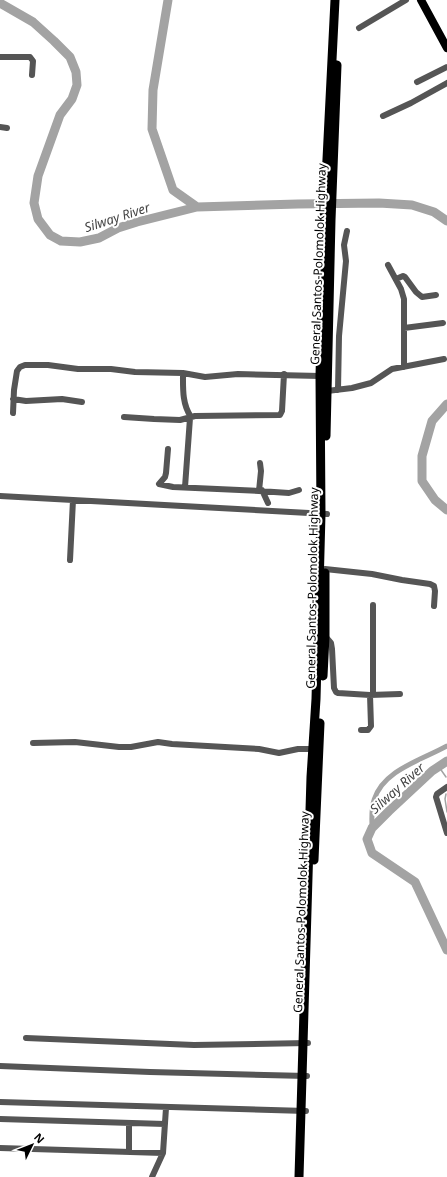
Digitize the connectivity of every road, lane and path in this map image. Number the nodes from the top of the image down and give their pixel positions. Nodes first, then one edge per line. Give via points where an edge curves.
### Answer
1 (335, 0) edge
2 (341, 0) edge
3 (406, 0) edge
4 (421, 0) edge
5 (359, 28) dead end
6 (446, 45) edge
7 (0, 57) edge
8 (447, 67) edge
9 (32, 75) dead end
10 (417, 82) dead end
11 (447, 83) edge
12 (383, 116) dead end
13 (329, 185) junction
14 (327, 219) junction
15 (347, 231) dead end
16 (388, 265) dead end
17 (396, 279) junction
18 (436, 295) dead end
19 (443, 323) dead end
20 (404, 328) junction
21 (444, 359) dead end
22 (404, 367) junction
23 (183, 373) junction
24 (284, 374) junction
25 (320, 376) junction
26 (338, 390) junction
27 (327, 391) junction
28 (14, 398) junction
29 (82, 402) dead end
30 (13, 413) dead end
31 (124, 417) dead end
32 (190, 418) junction
33 (168, 449) dead end
34 (260, 463) dead end
35 (185, 486) junction
36 (260, 490) junction
37 (300, 490) dead end
38 (0, 496) edge
39 (73, 500) junction
40 (268, 503) dead end
41 (324, 514) junction
42 (70, 560) dead end
43 (325, 569) junction
44 (373, 605) dead end
45 (434, 606) dead end
46 (325, 636) junction
47 (372, 694) junction
48 (400, 694) dead end
49 (361, 730) dead end
50 (32, 743) dead end
51 (313, 749) junction
52 (447, 787) edge
53 (447, 833) edge
54 (26, 1038) dead end
55 (306, 1043) junction
56 (0, 1066) edge
57 (304, 1076) junction
58 (0, 1102) edge
59 (166, 1108) junction
60 (304, 1111) junction
61 (0, 1119) edge
62 (129, 1123) junction
63 (165, 1124) junction
64 (0, 1148) edge
65 (128, 1152) junction
66 (163, 1153) junction
67 (152, 1177) edge
68 (299, 1177) edge
69 (304, 1177) edge

1 - 13 highway
2 - 13 highway, General Santos-Polomolok Highway
3 - 5 street
4 - 6 main road
7 - 9 street via 30,57 33,61
8 - 10 street
11 - 12 street
13 - 14 highway
14 - 25 highway
14 - 27 highway, General Santos-Polomolok Highway
15 - 26 street via 344,246 346,261 339,336
16 - 17 street
17 - 18 street via 403,276 420,296
17 - 20 street via 404,299
19 - 20 street
20 - 22 street
21 - 22 street
22 - 26 street via 392,369 371,383
23 - 24 street via 205,377
23 - 28 street via 25,365 20,366 17,371
23 - 32 street via 185,405
24 - 25 street
24 - 32 street via 280,415
25 - 41 highway
26 - 27 street
27 - 41 highway, General Santos-Polomolok Highway
28 - 29 street via 26,401 62,399
28 - 30 street
31 - 32 street via 165,420
32 - 35 street
33 - 35 street via 165,477 156,485
34 - 36 street
35 - 36 street
36 - 37 street via 289,493
36 - 40 street
38 - 39 street
39 - 41 street
39 - 42 street
41 - 43 highway, General Santos-Polomolok Highway
41 - 51 highway
43 - 45 street via 430,584 434,586 435,591
43 - 46 highway, General Santos-Polomolok Highway
44 - 47 street
46 - 47 street via 331,645 336,692
46 - 55 highway, General Santos-Polomolok Highway
47 - 48 street
47 - 49 street via 371,726 368,730
50 - 51 street via 75,742 125,747 158,742 279,753
51 - 55 highway
52 - 53 street via 436,797
54 - 55 street via 194,1045
55 - 57 highway
56 - 57 street
57 - 60 highway
58 - 59 street
59 - 60 street
59 - 63 street
60 - 68 highway
60 - 69 highway
61 - 62 street
62 - 63 street
62 - 65 street
63 - 66 street
64 - 65 street
65 - 66 street
66 - 67 street

